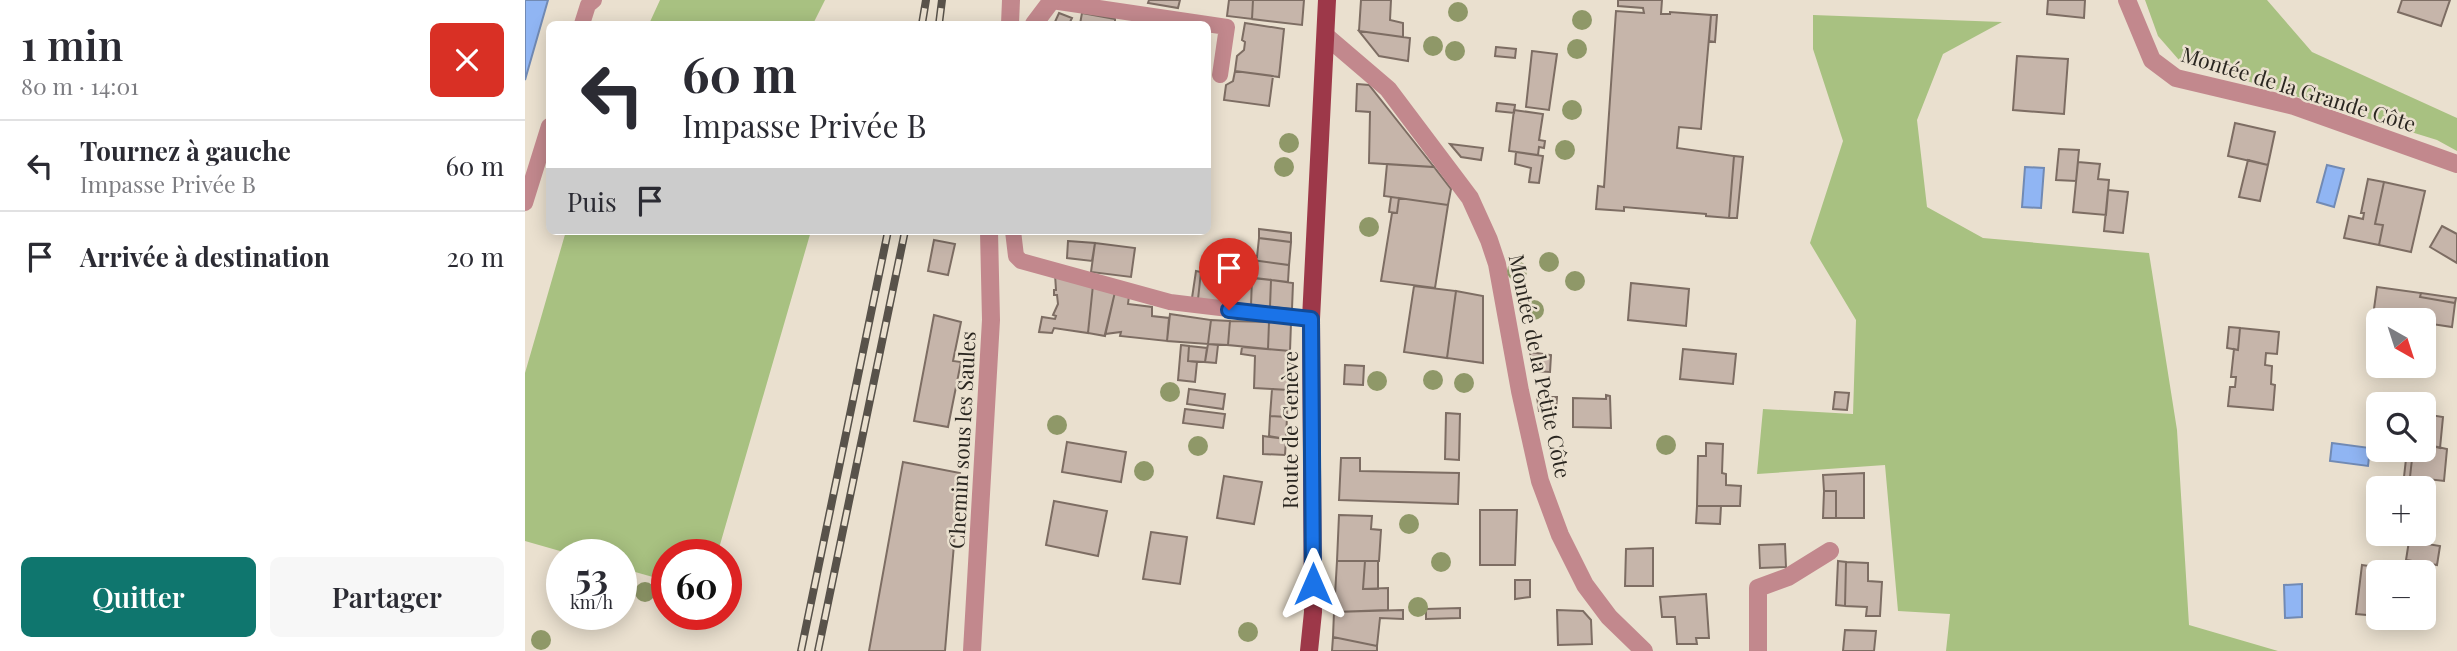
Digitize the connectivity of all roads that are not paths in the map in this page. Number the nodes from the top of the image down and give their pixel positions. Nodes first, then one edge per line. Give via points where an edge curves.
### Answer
1 (1011, 0) edge
2 (1052, 0) edge
3 (1327, 0) edge
4 (2127, 0) edge
5 (591, 2) edge
6 (1140, 19) edge
7 (583, 21) edge
8 (1010, 21) edge
9 (1036, 21) edge
10 (1162, 21) edge
11 (1211, 26) edge
12 (1326, 36) junction
13 (1220, 75) dead end
14 (546, 136) edge
15 (2457, 164) edge
16 (525, 203) edge
17 (989, 235) edge
18 (1013, 235) edge
19 (1311, 319) junction
20 (1830, 551) dead end
21 (972, 651) edge
22 (1309, 651) edge
23 (1644, 651) edge
24 (1758, 651) edge

1 - 8 street
2 - 6 lane
2 - 9 street
3 - 12 main road, Route de Genève
4 - 15 street, Montée de la Grande Côte via 2152,60 2176,78 2294,106
5 - 7 lane
6 - 10 lane
11 - 13 lane via 1227,27
12 - 19 main road, Route de Genève
12 - 23 street, Montée de la Petite Côte via 1388,89 1470,198 1497,264 1540,481 1560,535 1585,585
14 - 16 lane
17 - 21 street, Chemin sous les Saules via 991,320
18 - 19 lane via 1021,261 1170,302
19 - 22 main road, Route de Genève via 1313,612
20 - 24 street via 1788,577 1758,588

